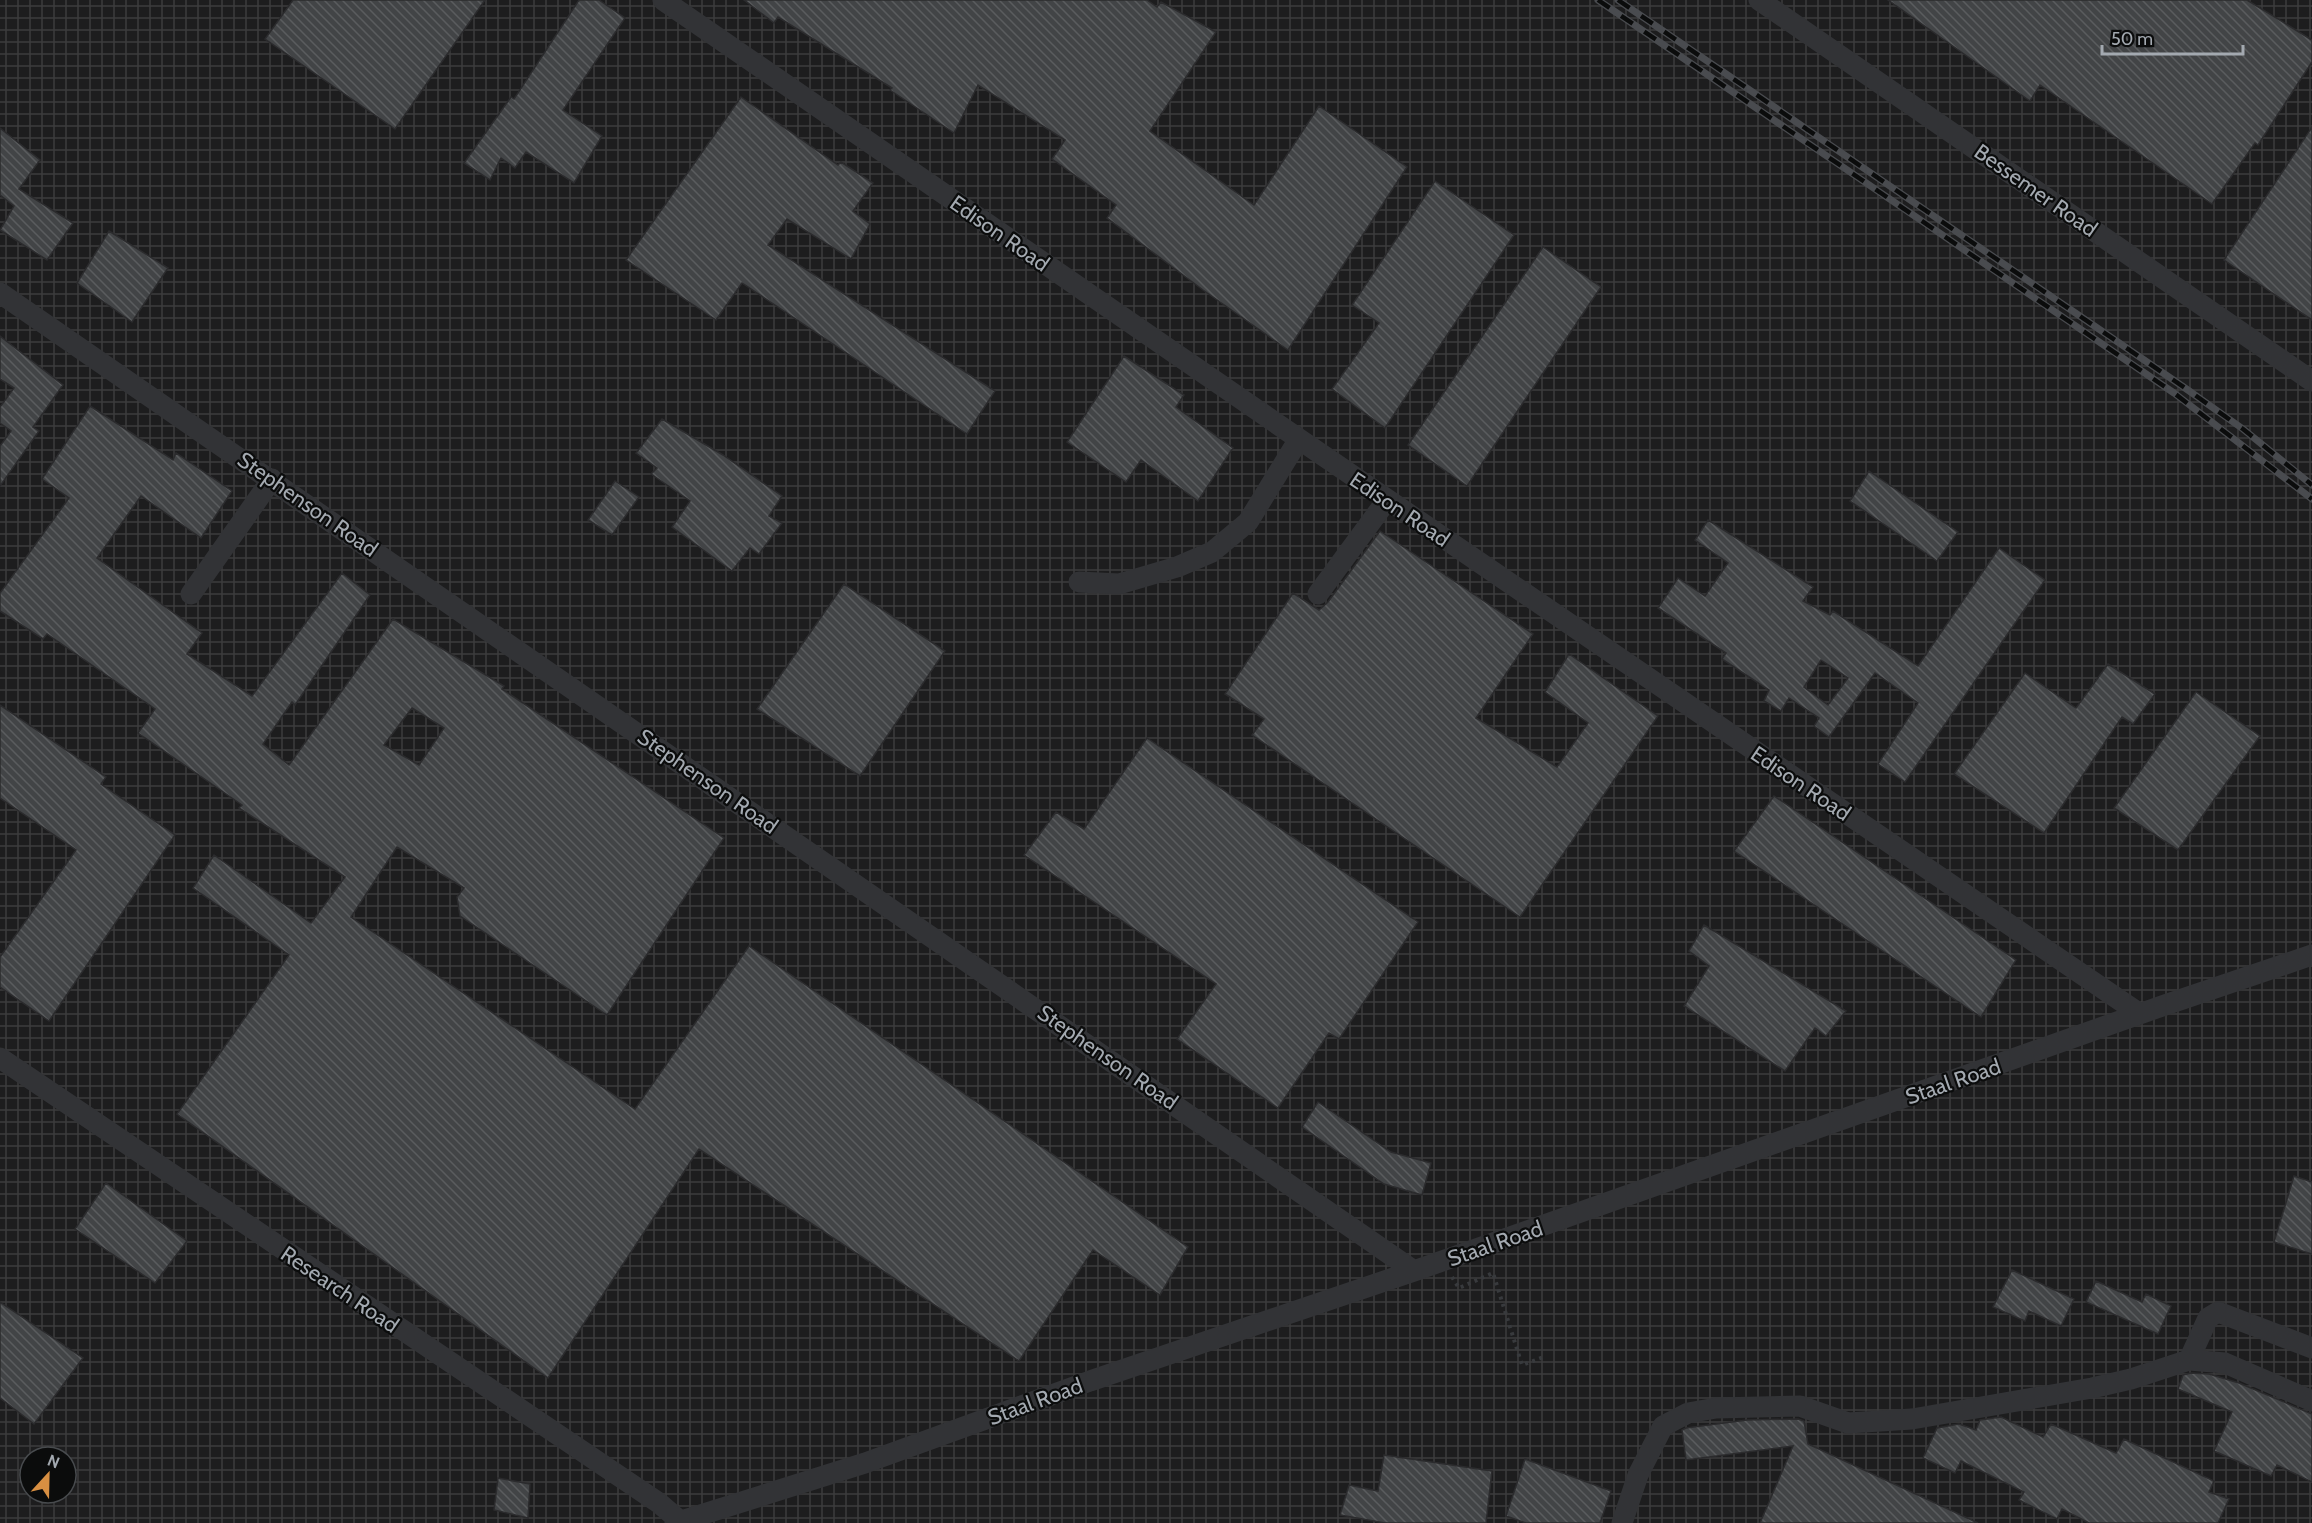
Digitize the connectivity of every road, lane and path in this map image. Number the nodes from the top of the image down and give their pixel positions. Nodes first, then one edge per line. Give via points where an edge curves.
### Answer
1 (663, 0) edge
2 (1759, 0) edge
3 (0, 293) edge
4 (2312, 381) edge
5 (1299, 439) junction
6 (272, 479) junction
7 (1387, 500) junction
8 (1079, 582) dead end
9 (190, 594) dead end
10 (1318, 594) dead end
11 (2312, 955) edge
12 (2140, 1014) junction
13 (0, 1058) edge
14 (1414, 1271) junction
15 (1459, 1288) dead end
16 (2312, 1348) edge
17 (1544, 1357) dead end
18 (2189, 1360) junction
19 (2312, 1401) edge
20 (677, 1522) edge
21 (1622, 1523) edge

1 - 5 street, Edison Road
2 - 4 street, Bessemer Road
3 - 6 street, Stephenson Road
5 - 7 street, Edison Road
5 - 8 street via 1248,522 1212,552 1119,584
6 - 9 street
6 - 14 street, Stephenson Road
7 - 10 street
7 - 12 street, Edison Road
11 - 12 street, Staal Road
12 - 14 street, Staal Road
13 - 20 street, Research Road via 659,1503
14 - 20 street, Staal Road via 1090,1381 865,1463
15 - 17 path via 1493,1273 1522,1365
16 - 18 street via 2218,1312 2208,1318
18 - 19 street via 2225,1362
18 - 21 street via 2132,1379 2076,1391 1912,1419 1848,1423 1800,1406 1716,1408 1688,1413 1663,1426 1638,1475

